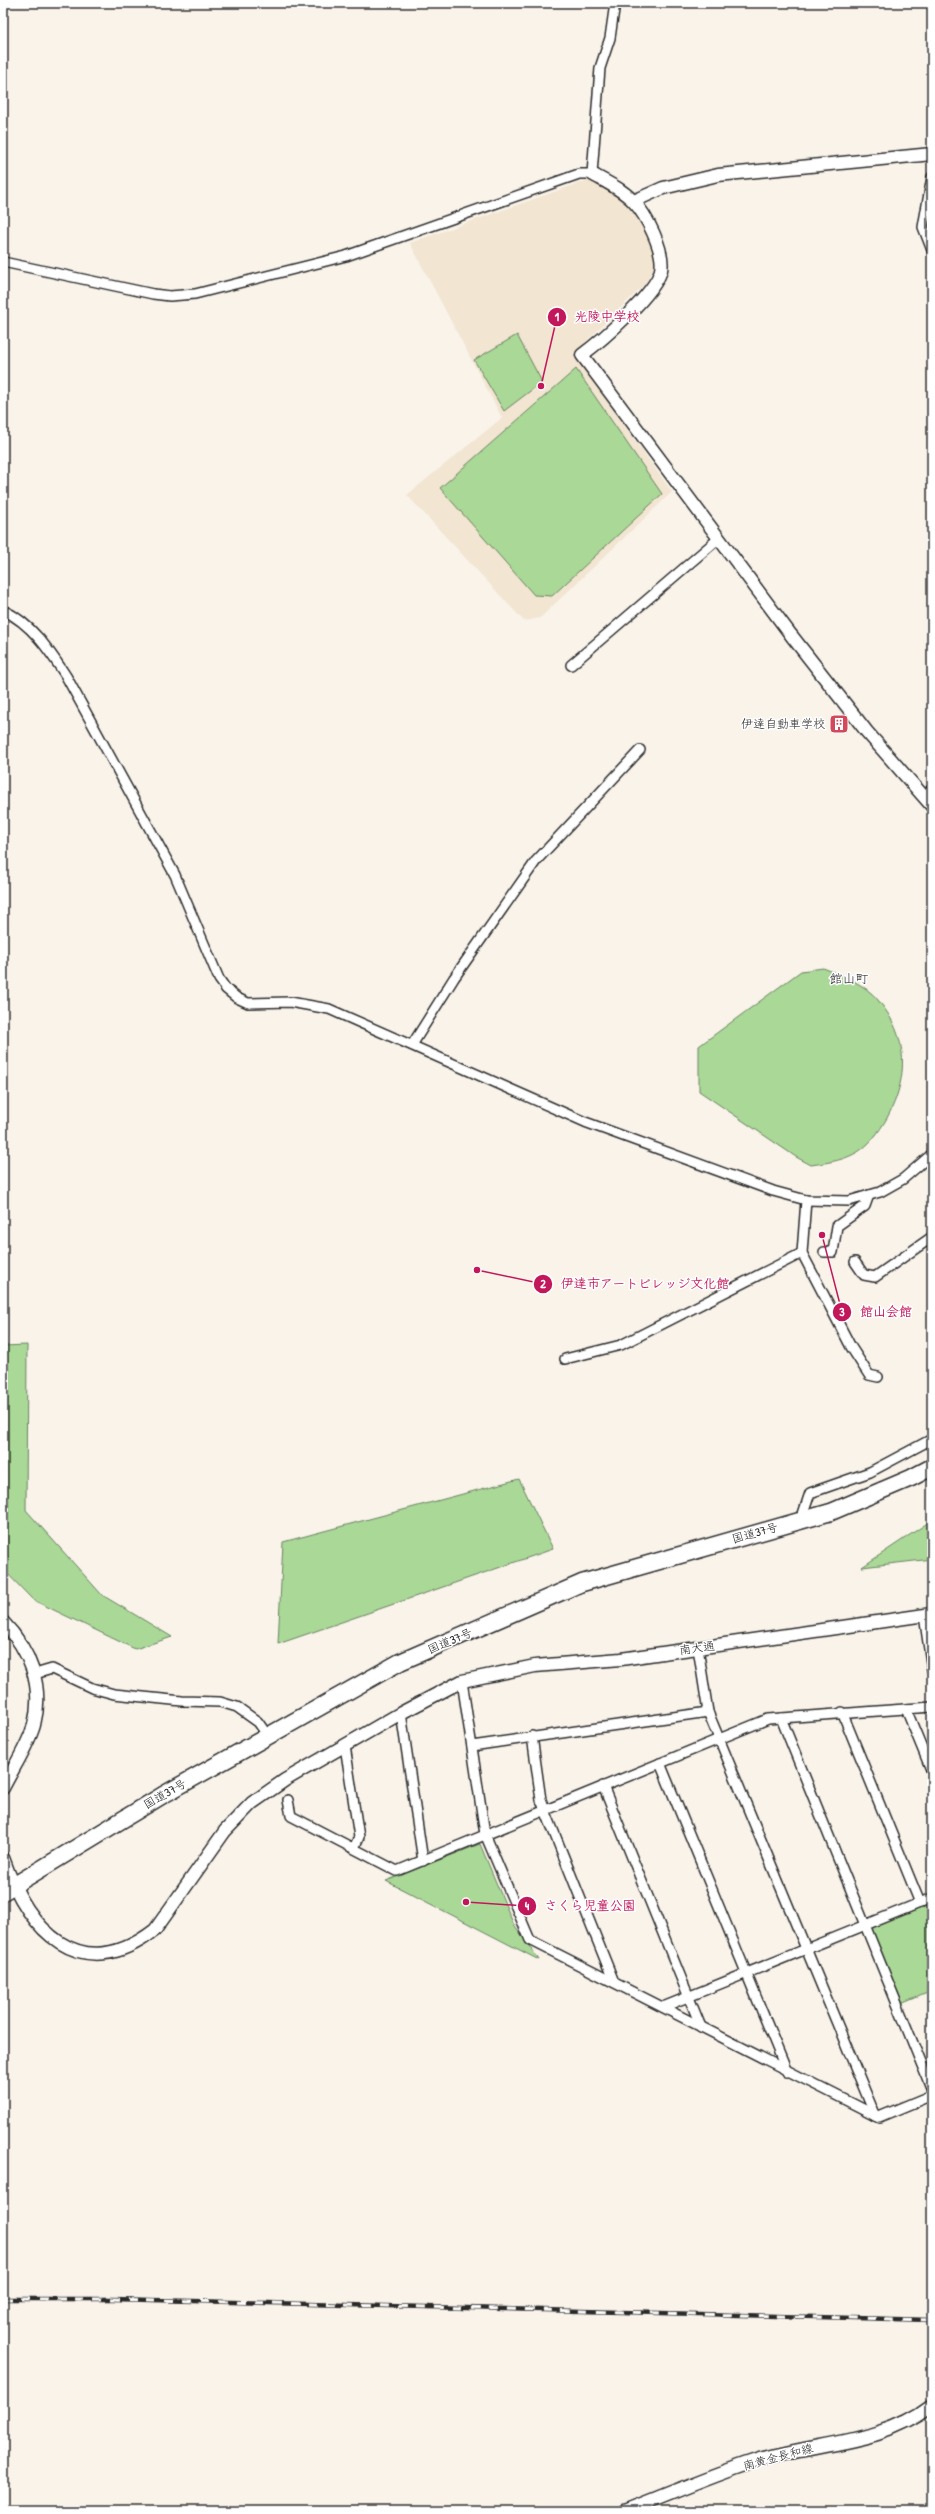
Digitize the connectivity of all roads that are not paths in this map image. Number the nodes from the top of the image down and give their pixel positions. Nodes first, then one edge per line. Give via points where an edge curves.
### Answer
1 (615, 3) edge
2 (932, 154) edge
3 (592, 174) junction
4 (932, 177) edge
5 (634, 201) junction
6 (932, 250) edge
7 (3, 262) edge
8 (718, 539) junction
9 (3, 610) edge
10 (571, 665) dead end
11 (640, 750) dead end
12 (928, 793) edge
13 (932, 806) edge
14 (412, 1045) junction
15 (932, 1154) edge
16 (869, 1195) junction
17 (806, 1200) junction
18 (932, 1237) edge
19 (824, 1252) dead end
20 (802, 1253) junction
21 (855, 1262) dead end
22 (565, 1359) dead end
23 (878, 1377) dead end
24 (932, 1439) edge
25 (932, 1467) edge
26 (801, 1520) junction
27 (928, 1615) edge
28 (3, 1622) edge
29 (698, 1648) junction
30 (932, 1670) edge
31 (35, 1674) junction
32 (462, 1681) junction
33 (932, 1707) edge
34 (906, 1709) junction
35 (708, 1712) junction
36 (842, 1712) junction
37 (401, 1713) junction
38 (781, 1718) junction
39 (268, 1736) junction
40 (532, 1736) junction
41 (720, 1739) junction
42 (345, 1746) junction
43 (472, 1746) junction
44 (660, 1763) junction
45 (932, 1772) edge
46 (603, 1786) junction
47 (3, 1788) edge
48 (288, 1800) dead end
49 (545, 1810) junction
50 (485, 1834) junction
51 (354, 1848) junction
52 (3, 1858) edge
53 (423, 1861) junction
54 (9, 1888) edge
55 (932, 1898) edge
56 (920, 1903) junction
57 (865, 1926) junction
58 (806, 1950) junction
59 (749, 1974) junction
60 (614, 1982) junction
61 (690, 1998) junction
62 (663, 2007) junction
63 (700, 2027) junction
64 (787, 2072) junction
65 (932, 2090) edge
66 (932, 2095) edge
67 (875, 2115) junction
68 (932, 2406) edge
69 (624, 2511) edge

1 - 3 street via 610,38 600,68
2 - 5 street via 718,175 663,188
3 - 5 street
3 - 7 street via 579,174 346,256 195,294 153,294
4 - 6 street via 923,227
5 - 8 street via 659,245 661,270 650,292 582,355
8 - 10 street
8 - 12 street via 867,732
9 - 14 street via 33,631 48,648 66,676 175,875 219,979 226,989 236,998 248,1003 290,1002 329,1009
11 - 14 street via 536,861 454,978
12 - 13 street
14 - 17 street via 585,1122 773,1191
15 - 16 street via 903,1179
16 - 17 street via 849,1201
16 - 19 street via 865,1206 837,1226 832,1252
17 - 20 street
18 - 21 street via 875,1277 864,1275
20 - 22 street via 621,1346
20 - 23 street via 851,1347 869,1375
24 - 26 street via 870,1472 810,1493
25 - 26 highway, 国道37号 via 831,1512
26 - 39 highway, 国道37号 via 582,1583 400,1662
27 - 29 street, 南大通
27 - 30 street
28 - 31 street via 28,1655
29 - 32 street, 南大通 via 621,1659 535,1666
29 - 35 street
31 - 39 street via 52,1669 92,1688 114,1694 220,1702 237,1707 258,1722
31 - 47 street via 38,1693 34,1725
32 - 37 street, 南大通
32 - 43 street
33 - 34 street
34 - 36 street
34 - 45 street
35 - 40 street
35 - 41 street
36 - 38 street
36 - 56 street
37 - 42 street, 南大通
37 - 53 street
38 - 41 street via 768,1719
38 - 57 street
39 - 54 highway, 国道37号 via 163,1795
40 - 43 street
40 - 49 street via 541,1800
41 - 44 street
41 - 58 street
42 - 51 street via 359,1837
42 - 54 street, 南大通 via 285,1780 252,1803 225,1831 155,1930 140,1942 121,1951 86,1954 66,1948 50,1938
43 - 50 street
44 - 46 street
44 - 59 street
46 - 49 street
46 - 61 street
48 - 51 street via 291,1816
49 - 50 street
49 - 60 street
50 - 53 street
50 - 60 street via 530,1940
51 - 53 street via 397,1871
52 - 54 street, 南大通
55 - 56 street
56 - 57 street
57 - 58 street
57 - 65 street
58 - 59 street
58 - 67 street
59 - 61 street
59 - 64 street
60 - 62 street
61 - 62 street
61 - 63 street
62 - 63 street
63 - 64 street
64 - 67 street
66 - 67 street via 879,2117
68 - 69 main road, 南黄金長和線 via 913,2420 884,2432 792,2451 753,2462

